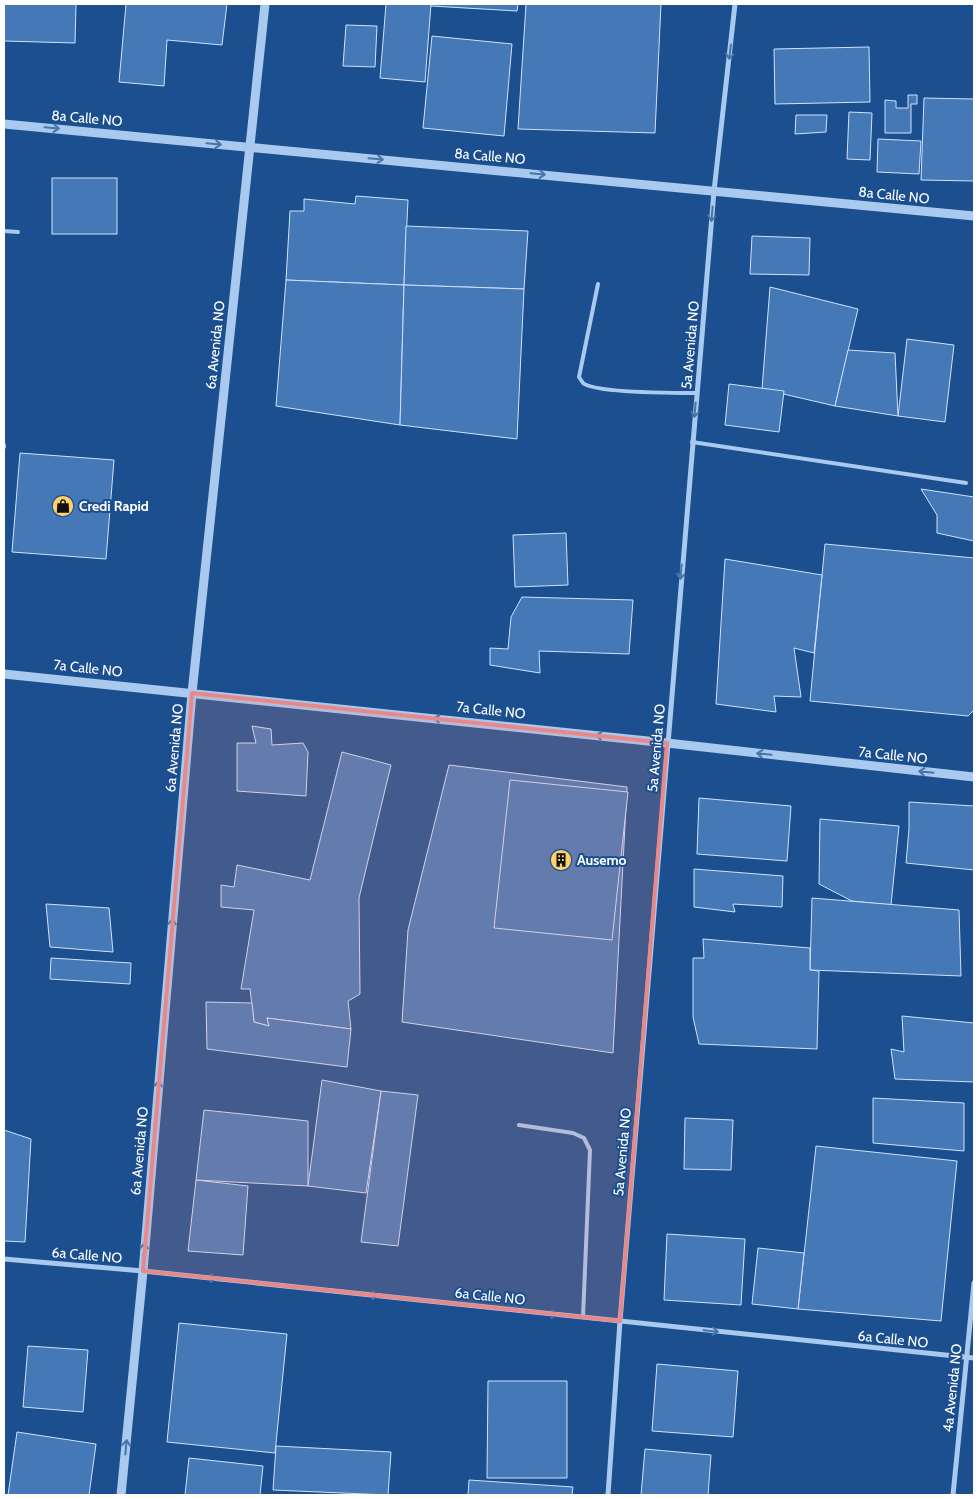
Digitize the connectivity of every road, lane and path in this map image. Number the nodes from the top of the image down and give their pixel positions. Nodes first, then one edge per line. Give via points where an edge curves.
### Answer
1 (265, 4) edge
2 (735, 4) edge
3 (4, 124) edge
4 (249, 147) junction
5 (714, 191) junction
6 (974, 216) edge
7 (4, 232) edge
8 (18, 232) dead end
9 (598, 284) dead end
10 (697, 393) junction
11 (692, 442) junction
12 (966, 483) dead end
13 (4, 674) edge
14 (192, 692) junction
15 (667, 743) junction
16 (974, 777) edge
17 (519, 1125) dead end
18 (4, 1259) edge
19 (142, 1271) junction
20 (974, 1282) edge
21 (583, 1317) junction
22 (620, 1321) junction
23 (967, 1358) junction
24 (974, 1358) edge
25 (122, 1495) edge
26 (608, 1495) edge
27 (953, 1495) edge

1 - 4 street, 6a Avenida NO
2 -> 5 street, 5a Avenida NO
3 -> 4 street, 8a Calle NO
4 -> 5 street, 8a Calle NO
4 - 14 street, 6a Avenida NO
5 - 6 street, 8a Calle NO
5 -> 10 street, 5a Avenida NO
7 - 8 lane
9 - 10 lane via 579,377 583,383 592,387 644,392
10 -> 11 street, 5a Avenida NO
11 - 12 lane
11 -> 15 street, 5a Avenida NO
13 - 14 street, 7a Calle NO
15 -> 14 street, 7a Calle NO
19 -> 14 street, 6a Avenida NO
16 -> 15 street, 7a Calle NO
15 - 22 street, 5a Avenida NO
17 - 21 lane via 573,1133 584,1138 590,1150
18 - 19 street, 6a Calle NO
19 -> 21 street, 6a Calle NO
25 -> 19 street, 6a Avenida NO
20 - 23 street, 4a Avenida NO
21 - 22 street, 6a Calle NO
22 -> 23 street, 6a Calle NO
22 - 26 street, 5a Avenida NO
23 - 24 street, 6a Calle NO
23 - 27 street, 4a Avenida NO

